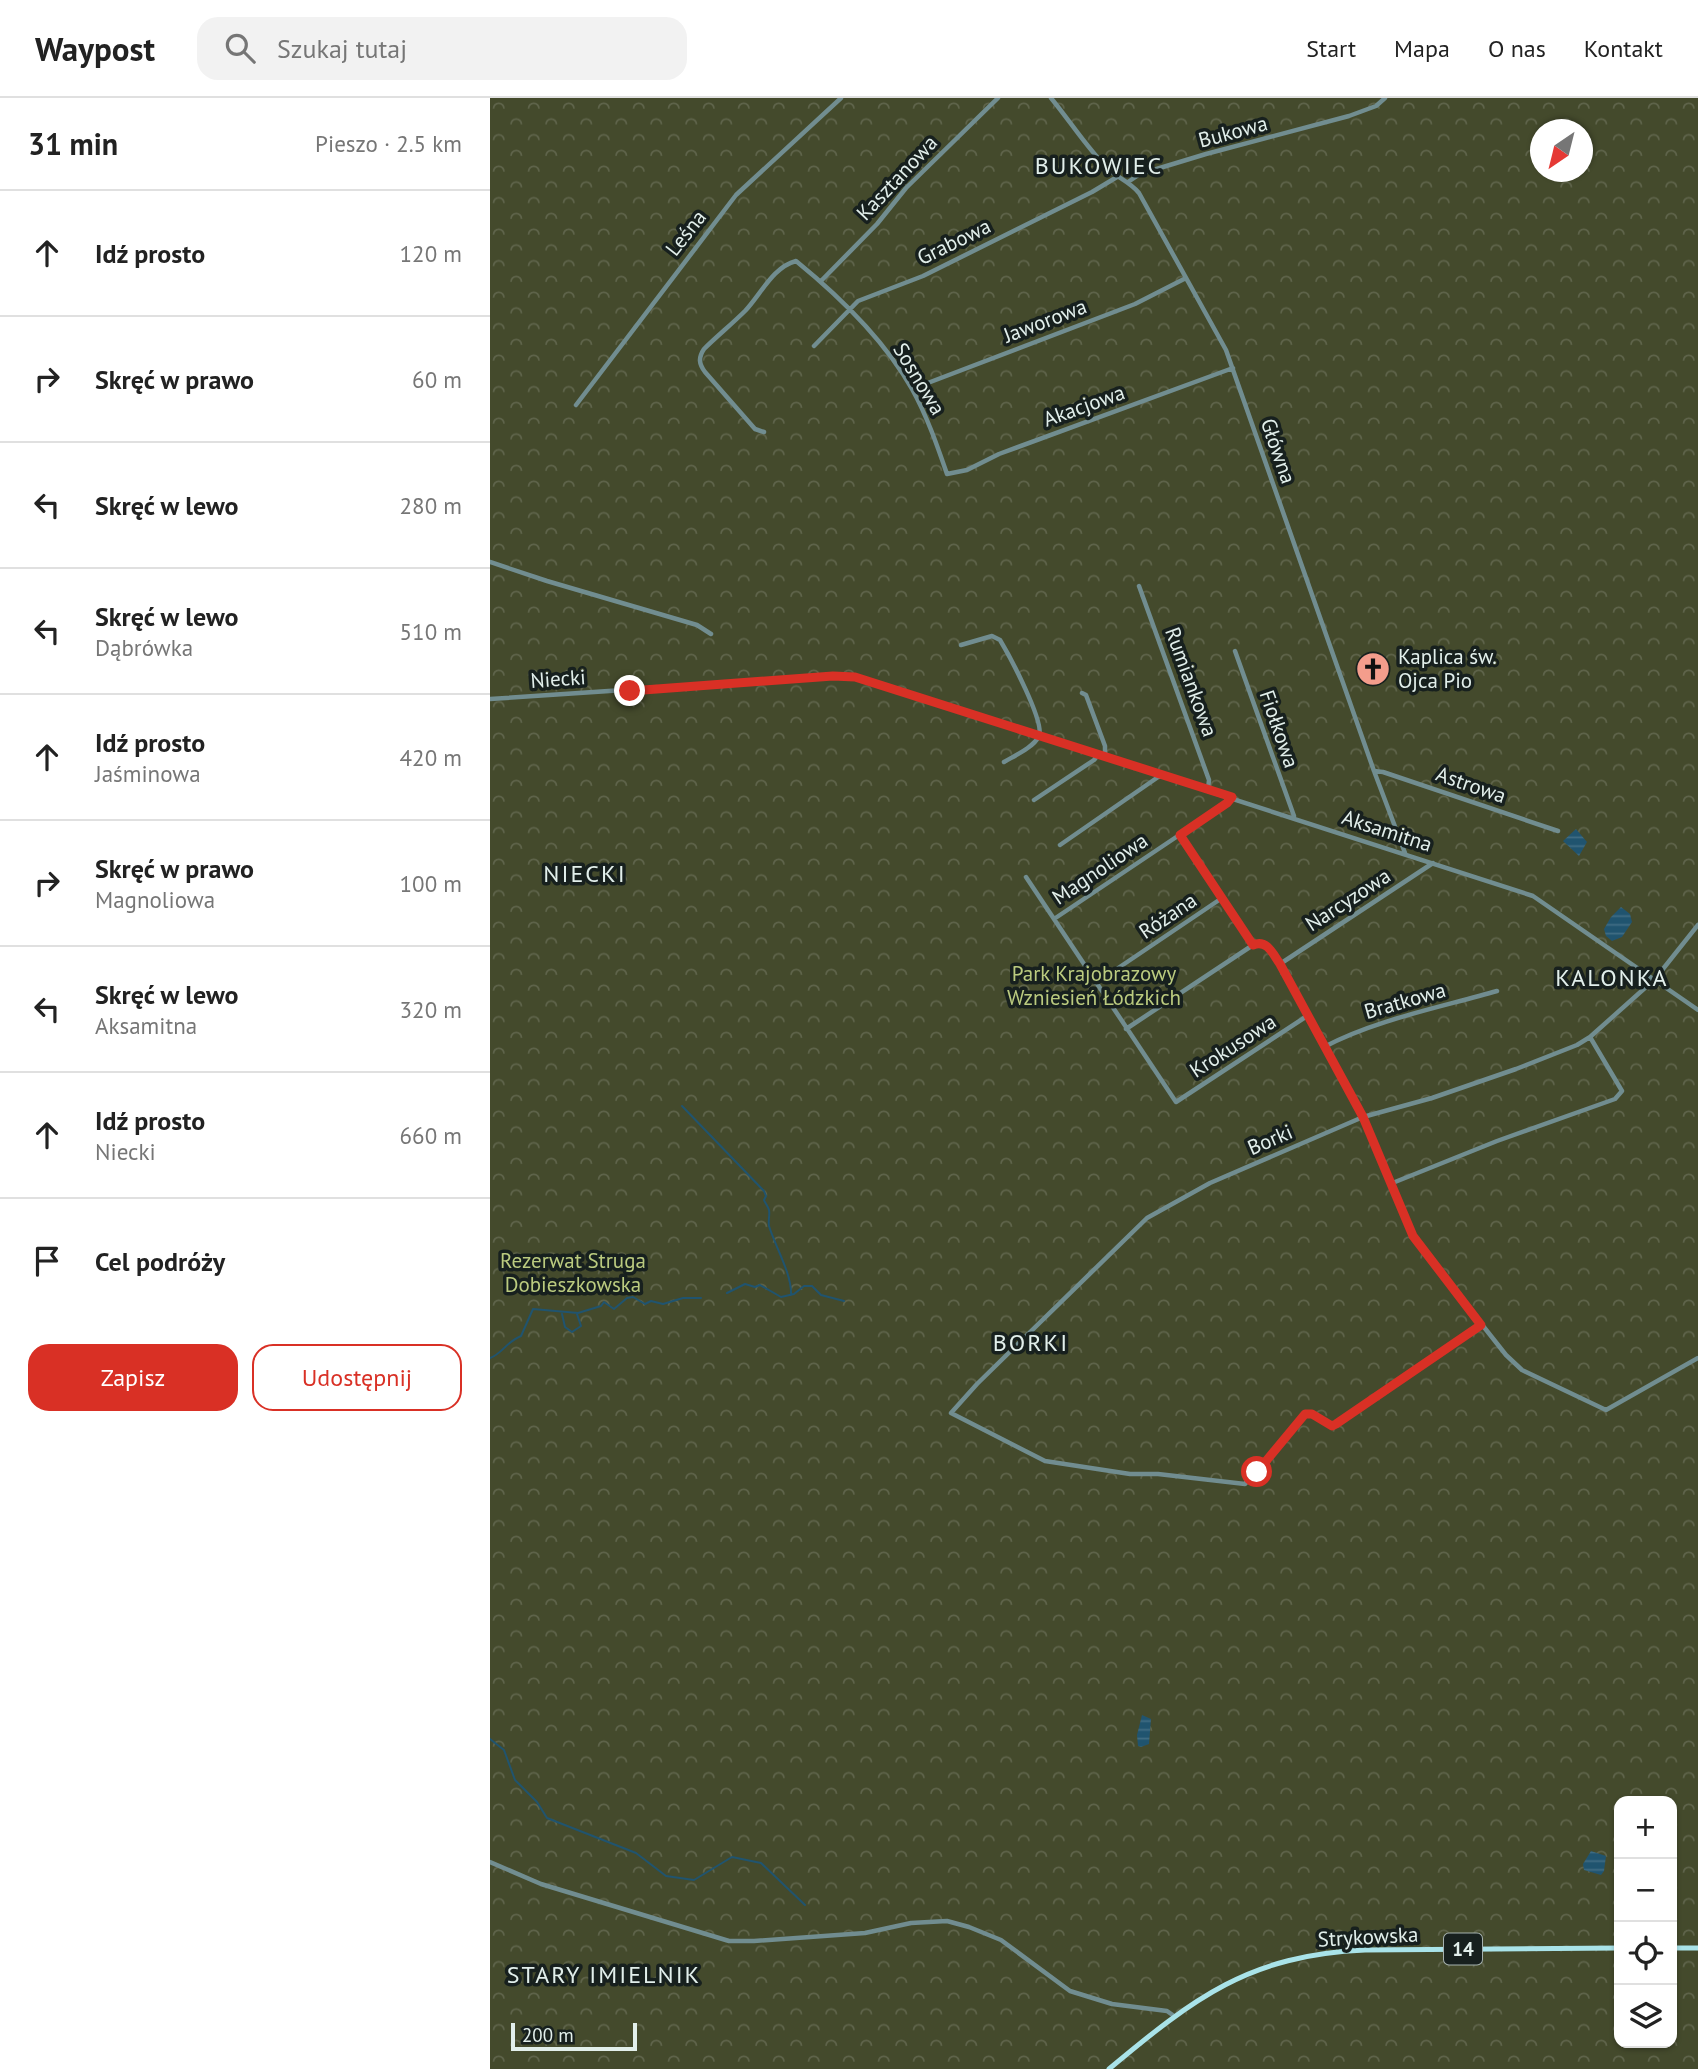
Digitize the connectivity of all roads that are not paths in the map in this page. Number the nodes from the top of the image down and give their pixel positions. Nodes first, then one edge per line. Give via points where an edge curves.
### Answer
1 (841, 98) edge
2 (998, 98) edge
3 (1051, 98) edge
4 (1385, 98) edge
5 (1117, 177) junction
6 (1128, 183) junction
7 (1186, 278) junction
8 (821, 281) junction
9 (848, 310) junction
10 (814, 346) dead end
11 (1233, 368) junction
12 (912, 389) junction
13 (576, 405) dead end
14 (764, 432) dead end
15 (947, 474) joint
16 (490, 562) edge
17 (1139, 586) dead end
18 (711, 634) dead end
19 (961, 645) dead end
20 (1235, 651) dead end
21 (1082, 692) dead end
22 (490, 699) edge
23 (1039, 736) junction
24 (1098, 755) junction
25 (1105, 757) junction
26 (1004, 762) dead end
27 (1374, 771) junction
28 (1161, 775) junction
29 (1208, 790) junction
30 (1232, 797) junction
31 (1034, 800) dead end
32 (1294, 817) junction
33 (1558, 831) dead end
34 (1180, 835) junction
35 (1060, 845) dead end
36 (1405, 853) junction
37 (1433, 863) junction
38 (1026, 877) dead end
39 (1222, 898) junction
40 (1054, 919) junction
41 (1698, 925) edge
42 (1253, 945) junction
43 (1280, 964) junction
44 (1653, 981) junction
45 (1096, 983) junction
46 (1497, 991) dead end
47 (1698, 1010) edge
48 (1307, 1016) junction
49 (1126, 1029) junction
50 (1590, 1037) junction
51 (1324, 1047) junction
52 (1363, 1117) junction
53 (1391, 1184) junction
54 (1481, 1325) junction
55 (1698, 1358) edge
56 (490, 1862) edge
57 (1614, 1948) edge
58 (1677, 1948) edge
59 (1698, 1948) edge
60 (1174, 2016) junction
61 (1109, 2069) edge

1 - 13 street, Leśna via 736,195
2 - 8 street, Kasztanowa
3 - 5 street, Główna
4 - 6 street, Bukowa via 1349,116 1140,174
5 - 6 street, Główna
5 - 9 street, Grabowa via 923,276 858,301
6 - 7 street, Główna via 1139,193
7 - 11 street, Główna
7 - 12 street, Jaworowa via 1135,304
8 - 9 street
8 - 14 street via 796,261 786,263 699,356 705,372 755,429
9 - 10 street, Grabowa
9 - 12 street, Sosnowa via 875,337
11 - 15 street, Akacjowa
11 - 27 street, Główna
12 - 15 street, Sosnowa
16 - 18 street via 697,625
17 - 29 street, Rumiankowa via 1209,780
19 - 23 street via 992,636 1000,640 1028,694
20 - 32 street, Fiołkowa
21 - 25 street via 1105,746
22 - 23 street, Niecki via 849,676
23 - 24 street, Aksamitna
23 - 26 street
24 - 25 street, Aksamitna
24 - 31 street
25 - 28 street, Aksamitna
27 - 33 street, Astrowa
27 - 36 street, Główna
28 - 29 street, Aksamitna
28 - 35 street
29 - 30 street, Aksamitna
30 - 32 street, Aksamitna
30 - 34 street, Magnoliowa
32 - 36 street, Aksamitna
34 - 39 street
34 - 40 street, Magnoliowa
36 - 37 street, Aksamitna
37 - 43 street, Narcyzowa
37 - 44 street, Aksamitna via 1536,897
38 - 40 street
39 - 42 street
39 - 45 street, Różana
40 - 45 street
41 - 44 street, Borki
42 - 43 street via 1266,944
42 - 49 street
43 - 48 street
44 - 47 street, Aksamitna
44 - 50 street, Borki
45 - 49 street
46 - 51 street, Bratkowa via 1375,1025
48 - 49 street, Krokusowa via 1176,1102
48 - 51 street
50 - 52 street, Borki via 1516,1069
50 - 53 street via 1622,1091 1615,1099
51 - 52 street
52 - 53 street
52 - 54 street, Borki via 1210,1183 1147,1218 951,1413 1045,1461 1245,1484 1305,1414 1336,1424
53 - 54 street via 1413,1236
54 - 55 street via 1522,1370 1606,1410
56 - 60 street via 541,1884 729,1941 865,1933 928,1921 957,1923 1011,1947 1070,1991
57 - 60 main road, Strykowska / 14 via 1323,1953 1244,1975
58 - 59 main road
60 - 61 main road, Strykowska / 14

